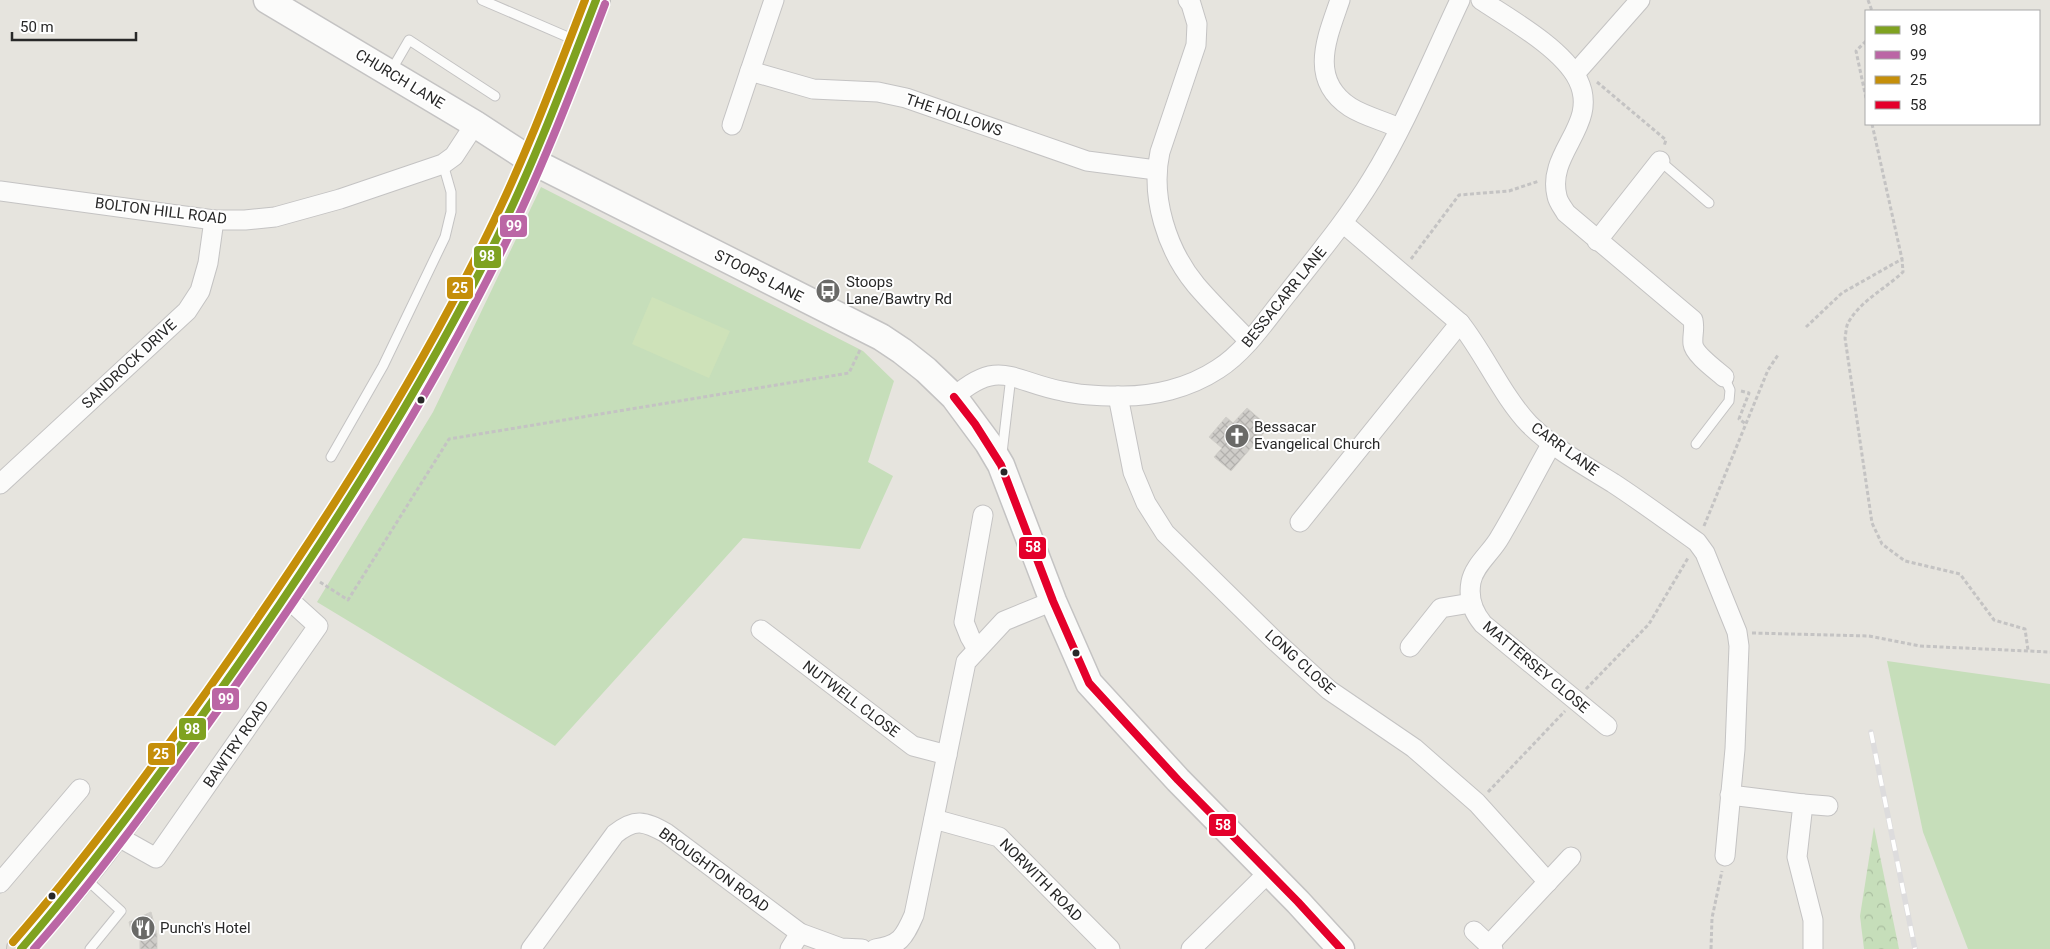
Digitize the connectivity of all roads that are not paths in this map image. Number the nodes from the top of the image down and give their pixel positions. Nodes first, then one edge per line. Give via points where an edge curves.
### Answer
1 (266, 0) edge
2 (482, 0) edge
3 (596, 0) edge
4 (774, 0) edge
5 (1188, 0) edge
6 (1340, 0) edge
7 (1460, 0) edge
8 (1481, 0) edge
9 (1640, 0) edge
10 (579, 42) junction
11 (1577, 70) junction
12 (750, 72) junction
13 (390, 73) junction
14 (495, 96) dead end
15 (475, 124) junction
16 (732, 125) dead end
17 (1399, 128) junction
18 (532, 161) junction
19 (1660, 161) joint
20 (443, 164) junction
21 (1156, 170) junction
22 (0, 191) edge
23 (1709, 203) dead end
24 (214, 220) junction
25 (1343, 223) junction
26 (1597, 241) junction
27 (1460, 323) junction
28 (1249, 342) junction
29 (1011, 376) junction
30 (1724, 377) joint
31 (954, 396) junction
32 (1118, 396) junction
33 (1552, 444) junction
34 (1696, 444) dead end
35 (332, 458) dead end
36 (1001, 465) junction
37 (1, 482) edge
38 (983, 515) dead end
39 (1300, 522) dead end
40 (286, 597) junction
41 (1053, 601) junction
42 (1471, 603) junction
43 (761, 630) dead end
44 (1410, 647) dead end
45 (977, 649) junction
46 (1607, 726) dead end
47 (947, 755) junction
48 (80, 789) dead end
49 (1730, 795) junction
50 (1803, 804) junction
51 (1828, 806) dead end
52 (934, 819) junction
53 (115, 835) junction
54 (1725, 856) road end
55 (1571, 857) dead end
56 (1269, 872) junction
57 (83, 876) junction
58 (1548, 882) junction
59 (0, 884) edge
60 (1474, 931) dead end
61 (800, 933) junction
62 (1491, 947) edge
63 (21, 949) edge
64 (90, 949) edge
65 (531, 949) edge
66 (790, 949) edge
67 (862, 949) edge
68 (875, 949) edge
69 (1110, 949) edge
70 (1191, 949) edge
71 (1341, 949) edge
72 (1813, 949) edge

1 - 13 street, CHURCH LANE
2 - 10 lane
3 - 10 highway
4 - 12 street
5 - 21 street via 1197,24 1196,45
6 - 17 street via 1324,46 1327,82 1351,107
7 - 17 street, BESSACARR LANE
8 - 11 street
9 - 11 street
10 - 18 highway
11 - 26 street via 1583,109 1578,128 1558,164 1557,197 1566,213
12 - 16 street
12 - 21 street, THE HOLLOWS via 813,89 878,92 906,98 1087,161
13 - 14 lane via 409,40
13 - 15 street, CHURCH LANE
15 - 18 street, CHURCH LANE
15 - 20 street, BOLTON HILL ROAD via 454,156
17 - 25 street, BESSACARR LANE
18 - 31 street, STOOPS LANE via 868,331 902,351
18 - 40 highway via 497,238 414,395
19 - 23 lane
19 - 26 street
20 - 24 street, BOLTON HILL ROAD via 340,199 275,216
20 - 35 lane via 451,192 446,237 383,366
21 - 28 street via 1165,229 1181,262 1195,284
22 - 24 street, BOLTON HILL ROAD
24 - 37 street, SANDROCK DRIVE via 208,264 200,291 187,311
25 - 27 street, CARR LANE
25 - 28 street, BESSACARR LANE
26 - 30 street via 1692,320 1696,352
27 - 33 street, CARR LANE via 1476,342 1517,410
27 - 39 street
28 - 32 street, BESSACARR LANE via 1220,368 1197,381 1147,395
29 - 31 street, BESSACARR LANE via 982,376
29 - 32 street, BESSACARR LANE via 1062,391
29 - 36 lane
30 - 34 lane via 1730,390 1729,401
31 - 36 street, STOOPS LANE
32 - 58 street, LONG CLOSE via 1133,472 1146,503 1165,533 1329,690 1414,748 1477,803
33 - 42 street via 1499,539 1475,570 1471,581
33 - 49 street, CARR LANE via 1697,542 1705,553 1737,632 1739,646
36 - 41 street, STOOPS LANE
38 - 45 street via 964,622
40 - 53 highway
40 - 53 street, BAWTRY ROAD via 318,626 156,858
41 - 45 street via 1004,621
41 - 56 street, STOOPS LANE via 1090,683 1178,780
42 - 44 street via 1442,608
42 - 46 street, MATTERSEY CLOSE via 1483,624
43 - 47 street, NUTWELL CLOSE via 913,746
45 - 47 street via 966,662
47 - 52 street
48 - 59 street
49 - 50 street
49 - 54 street, CARR LANE
50 - 51 street
50 - 72 street via 1797,857 1813,920
52 - 68 street via 914,915 906,933 892,946
52 - 69 street, NORWITH ROAD via 999,837
53 - 57 highway
55 - 58 street
56 - 70 street
56 - 71 street, STOOPS LANE
57 - 63 highway
57 - 64 lane via 122,911
58 - 62 street
60 - 62 street
61 - 65 street, BROUGHTON ROAD via 666,834 639,822 624,826 615,834
61 - 66 street
61 - 67 street, BROUGHTON ROAD via 841,948

